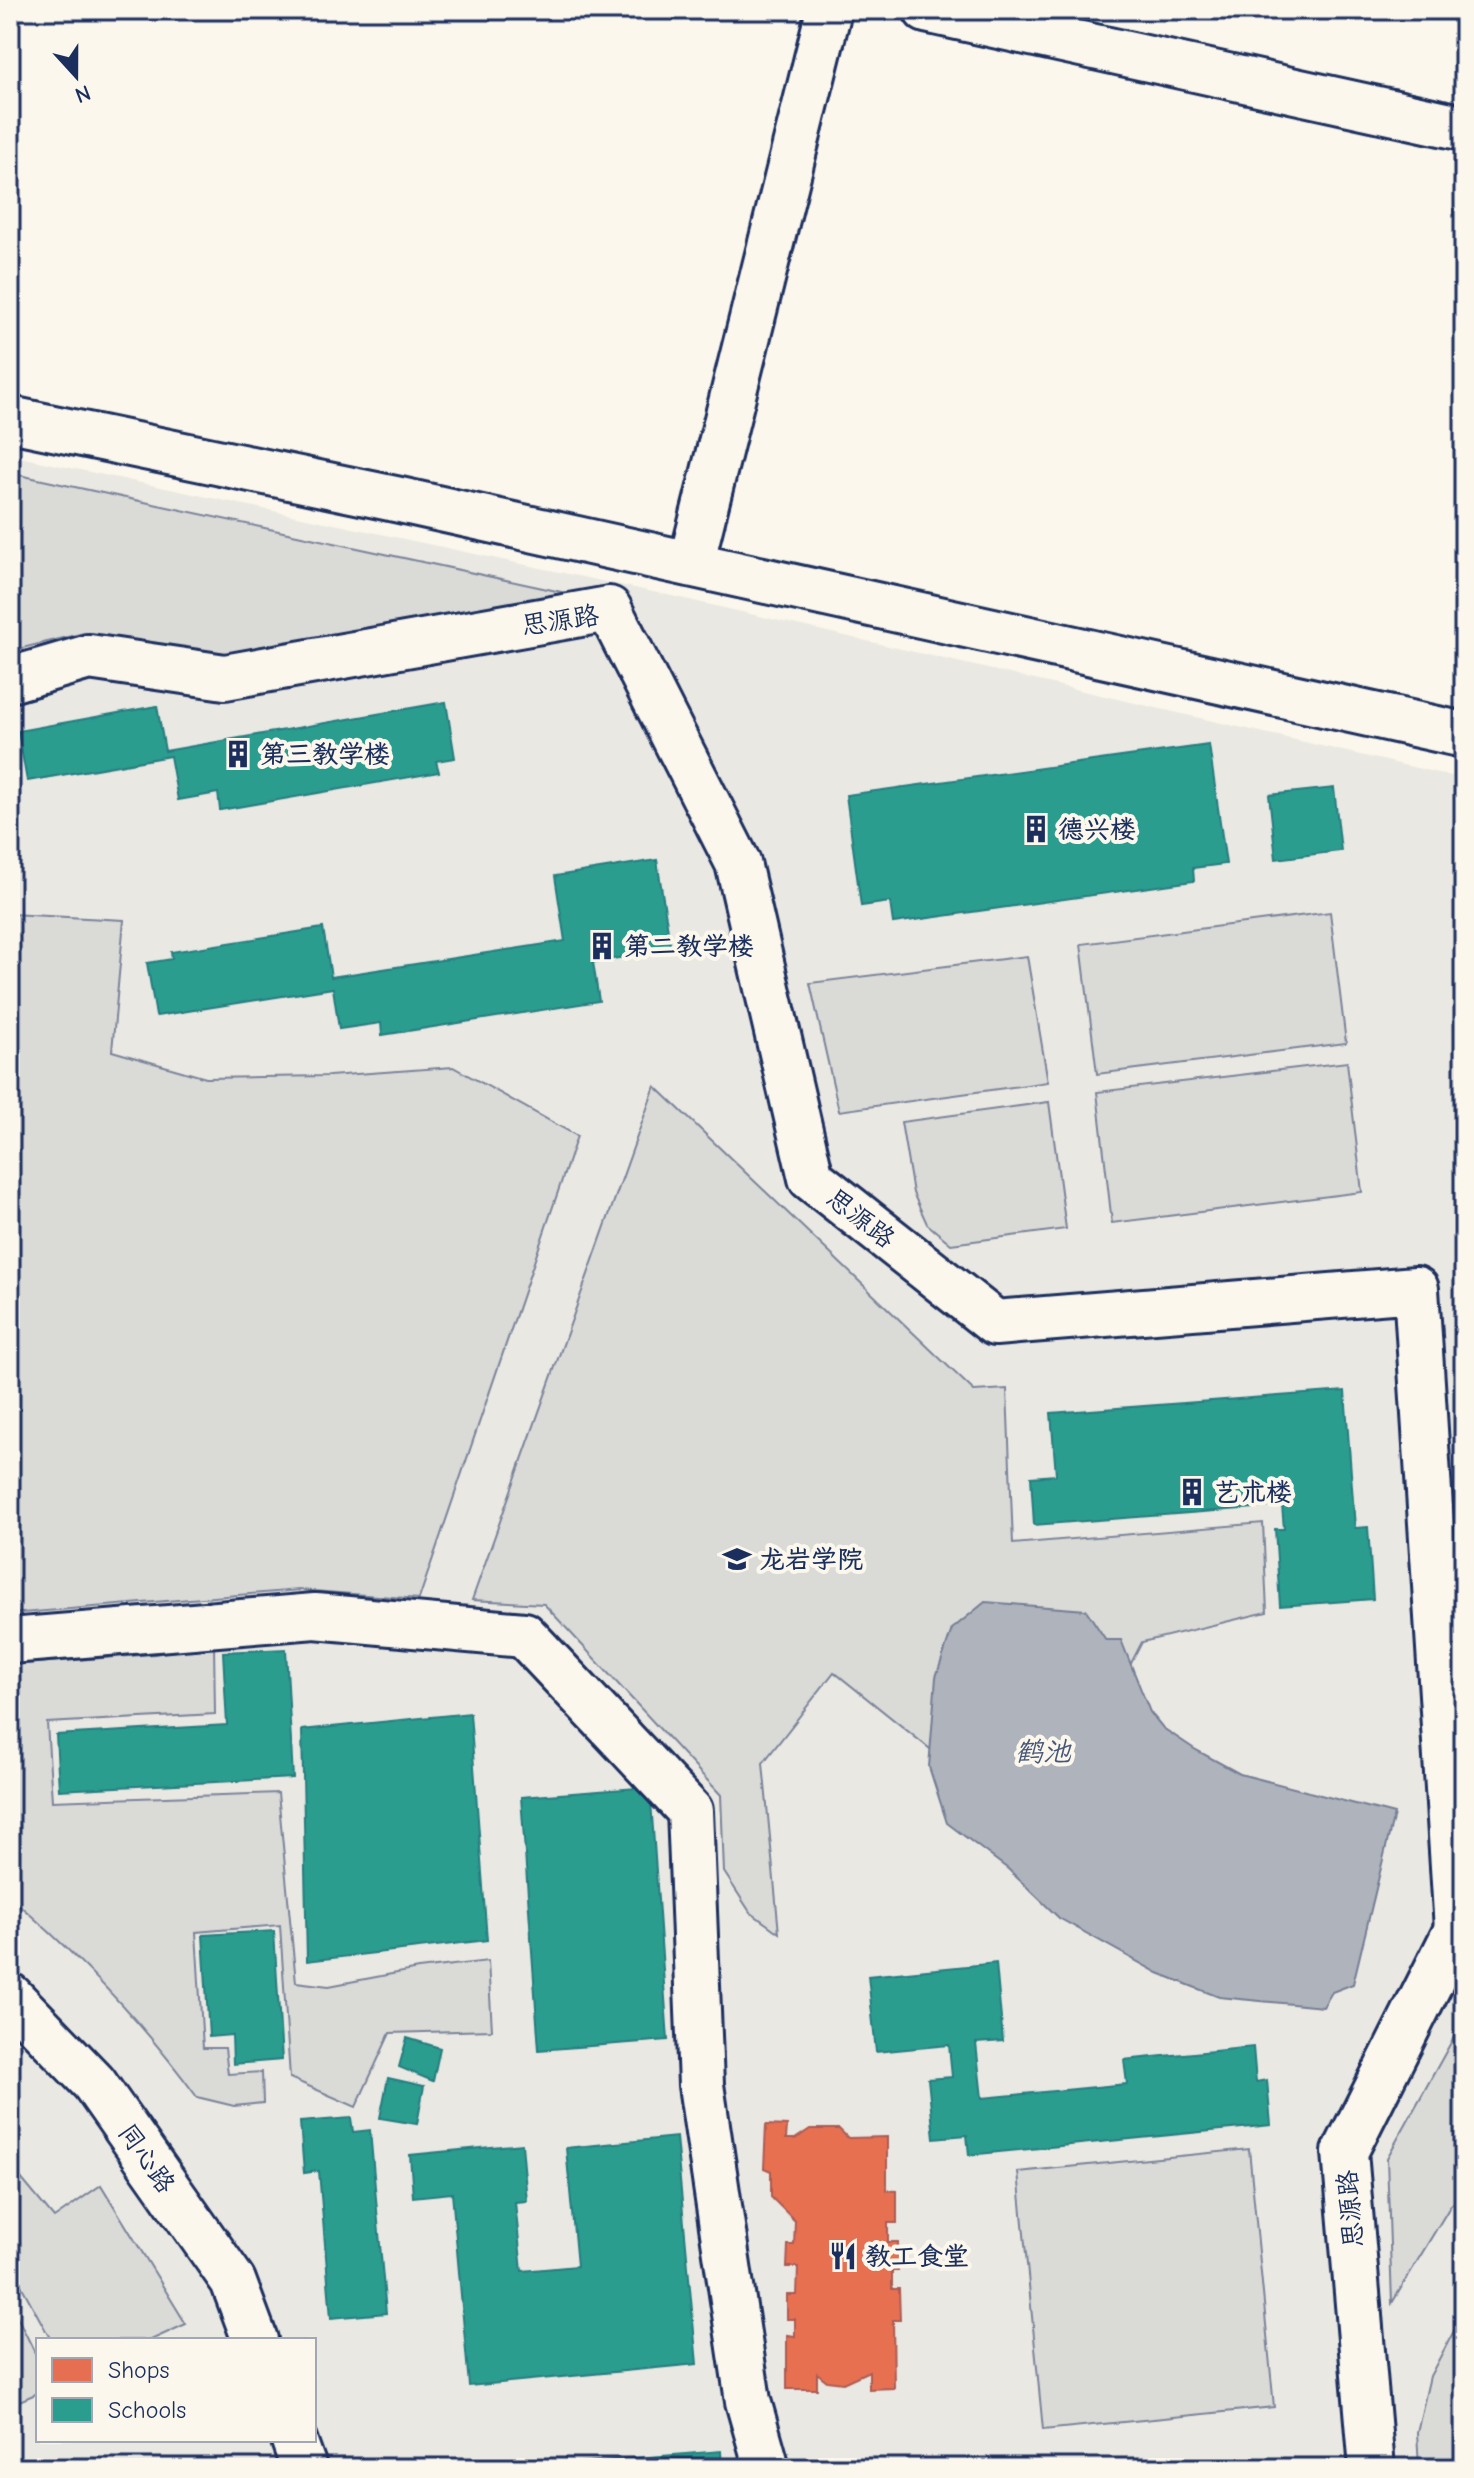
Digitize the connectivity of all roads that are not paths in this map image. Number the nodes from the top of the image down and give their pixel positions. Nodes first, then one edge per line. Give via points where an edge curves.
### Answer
1 (829, 10) edge
2 (926, 10) edge
3 (1464, 128) edge
4 (10, 419) edge
5 (691, 564) junction
6 (10, 680) edge
7 (1464, 735) edge
8 (10, 1641) edge
9 (1461, 1928) edge
10 (10, 1996) edge
11 (254, 2338) edge
12 (295, 2442) edge
13 (304, 2468) edge
14 (767, 2468) edge
15 (1372, 2468) edge

1 - 5 street
2 - 3 street
4 - 5 street
5 - 7 street
6 - 9 street, 思源路 via 89,657 225,677 609,609 738,863 811,1178 995,1323 1416,1289
8 - 14 street via 315,1616 524,1635 690,1811 701,2085 748,2401
9 - 15 street, 思源路 via 1345,2152
10 - 11 street, 同心路 via 94,2083 233,2281
12 - 13 street

